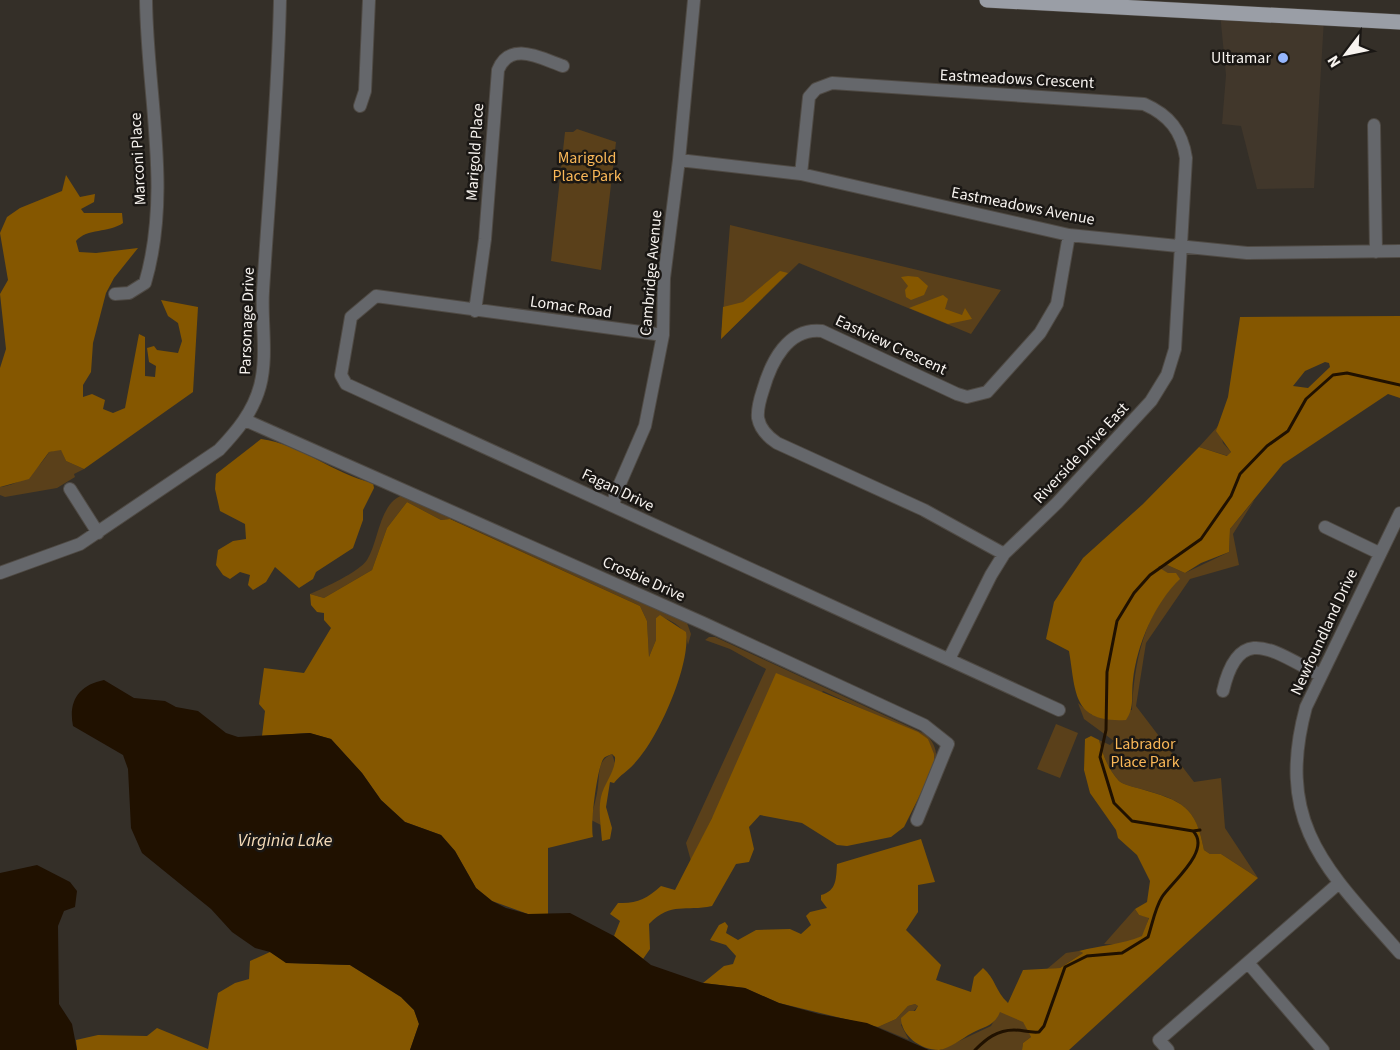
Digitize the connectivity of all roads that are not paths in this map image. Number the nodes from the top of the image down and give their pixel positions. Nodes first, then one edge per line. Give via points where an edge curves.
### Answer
1 (146, 0) edge
2 (280, 0) edge
3 (369, 0) edge
4 (694, 0) edge
5 (987, 0) edge
6 (1001, 0) edge
7 (1017, 1) edge
8 (1400, 22) edge
9 (563, 66) dead end
10 (360, 106) dead end
11 (1374, 125) dead end
12 (679, 160) junction
13 (801, 174) junction
14 (1069, 236) junction
15 (1181, 247) junction
16 (1400, 251) edge
17 (1376, 252) junction
18 (115, 294) dead end
19 (475, 311) junction
20 (663, 335) junction
21 (245, 420) junction
22 (70, 489) dead end
23 (614, 505) junction
24 (1400, 513) edge
25 (1325, 527) dead end
26 (98, 533) junction
27 (1379, 553) junction
28 (1004, 554) junction
29 (0, 573) edge
30 (948, 659) junction
31 (1320, 675) junction
32 (1223, 691) dead end
33 (1059, 710) dead end
34 (917, 820) dead end
35 (1339, 883) junction
36 (1400, 953) edge
37 (1249, 964) junction
38 (1168, 1050) edge
39 (1323, 1050) edge

1 - 18 street, Marconi Place via 158,194 154,254 145,283 129,293
2 - 21 street, Parsonage Drive via 261,385
3 - 10 street via 366,91
4 - 12 street, Cambridge Avenue
5 - 6 main road
6 - 7 main road
7 - 8 main road
9 - 19 street, Marigold Place via 521,52 509,55 498,70 485,239
11 - 17 street
12 - 13 street, Eastmeadows Avenue
12 - 20 street, Cambridge Avenue via 664,278
13 - 14 street, Eastmeadows Avenue
13 - 15 street, Eastmeadows Crescent via 809,97 816,89 832,83 1144,104 1161,111 1184,143
14 - 15 street, Eastmeadows Avenue
14 - 28 street, Eastview Crescent via 1061,289 1050,319 987,392 978,397 957,394 822,331 811,330 796,336 780,350 759,403 761,427 777,443 924,510
15 - 17 street, Eastmeadows Avenue via 1247,254
15 - 28 street, Riverside Drive East via 1175,349 1161,385 1079,481
16 - 17 street, Eastmeadows Avenue
19 - 20 street, Lomac Road
19 - 23 street, Fagan Drive via 376,297 351,317 341,375 346,384
20 - 23 street, Cambridge Avenue via 645,426
21 - 26 street, Parsonage Drive via 219,450
21 - 34 street, Crosbie Drive via 924,725 948,744
22 - 26 street
23 - 30 street, Fagan Drive via 633,518
24 - 27 street, Newfoundland Drive
25 - 27 street
26 - 29 street, Parsonage Drive via 63,553
27 - 31 street, Newfoundland Drive
28 - 30 street, Riverside Drive East
30 - 33 street, Fagan Drive
31 - 32 street via 1257,647 1242,650 1228,668
31 - 35 street, Newfoundland Drive via 1301,726 1297,792 1305,827
35 - 36 street, Newfoundland Drive
35 - 37 street
37 - 38 street via 1159,1040
37 - 39 street

